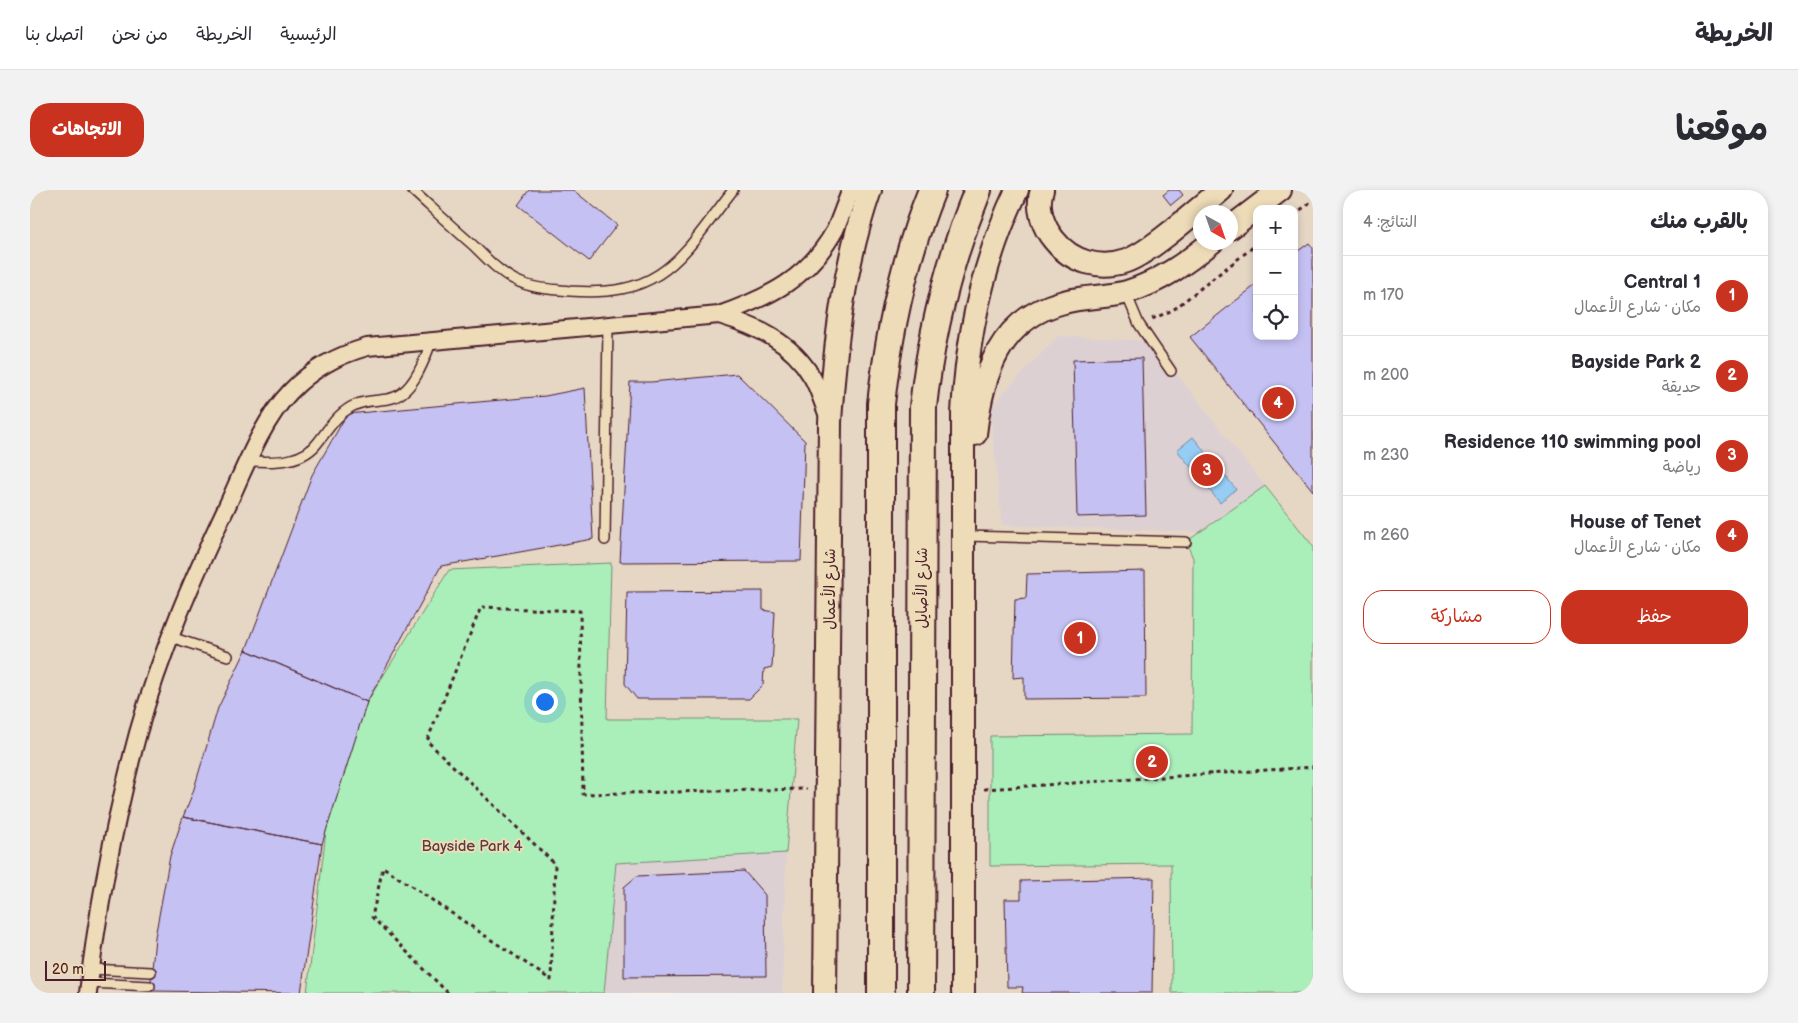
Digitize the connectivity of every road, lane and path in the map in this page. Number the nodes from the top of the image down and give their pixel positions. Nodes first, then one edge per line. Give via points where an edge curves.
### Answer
1 (412, 190) edge
2 (733, 190) edge
3 (851, 190) edge
4 (870, 190) edge
5 (932, 190) edge
6 (978, 190) edge
7 (1017, 190) edge
8 (1042, 190) edge
9 (1221, 190) edge
10 (1280, 190) edge
11 (1313, 200) edge
12 (1298, 212) edge
13 (1238, 222) edge
14 (1253, 247) edge
15 (1201, 250) edge
16 (1126, 292) junction
17 (719, 315) junction
18 (1139, 324) junction
19 (608, 325) junction
20 (432, 340) junction
21 (1171, 371) dead end
22 (830, 422) junction
23 (249, 461) junction
24 (964, 494) junction
25 (964, 536) junction
26 (605, 540) dead end
27 (1186, 542) dead end
28 (171, 636) junction
29 (228, 656) dead end
30 (1313, 767) edge
31 (990, 788) dead end
32 (791, 790) dead end
33 (151, 972) dead end
34 (90, 982) edge
35 (150, 986) dead end
36 (448, 993) edge
37 (825, 993) edge
38 (882, 993) edge
39 (921, 993) edge
40 (963, 993) edge

1 - 2 lane via 493,265 514,280 539,288 597,293 632,288 664,272 683,254
3 - 17 street via 820,254 799,275 775,292
4 - 22 street, شارع الأعمال via 852,253 837,337
5 - 38 main road via 901,284 882,404
6 - 39 main road, شارع الأصايل via 952,257 942,294 930,350 923,407
7 - 24 street via 990,257 970,334 963,413
8 - 9 street via 1041,214 1048,232 1059,246 1074,258 1091,264 1110,265 1128,261 1144,252
10 - 13 street
11 - 12 path
14 - 18 path via 1173,310
15 - 16 street via 1164,276
16 - 18 lane
16 - 24 street via 1063,302 1044,309 1028,318 1000,346 981,392 972,463
17 - 19 street
17 - 22 street via 762,330 790,350 812,377
18 - 21 lane
19 - 20 street
19 - 26 lane
20 - 23 street via 367,347 324,364 288,394
20 - 23 lane via 423,362 400,396 352,406 337,418 306,454 273,462
22 - 37 street, شارع الأعمال
23 - 28 street
24 - 25 street
25 - 27 lane
25 - 40 street
28 - 29 lane
28 - 34 street via 138,732 119,808
30 - 31 path
32 - 36 path via 583,794 580,611 480,607 427,741 555,864 551,980 382,867 372,917
33 - 34 lane
34 - 35 lane

